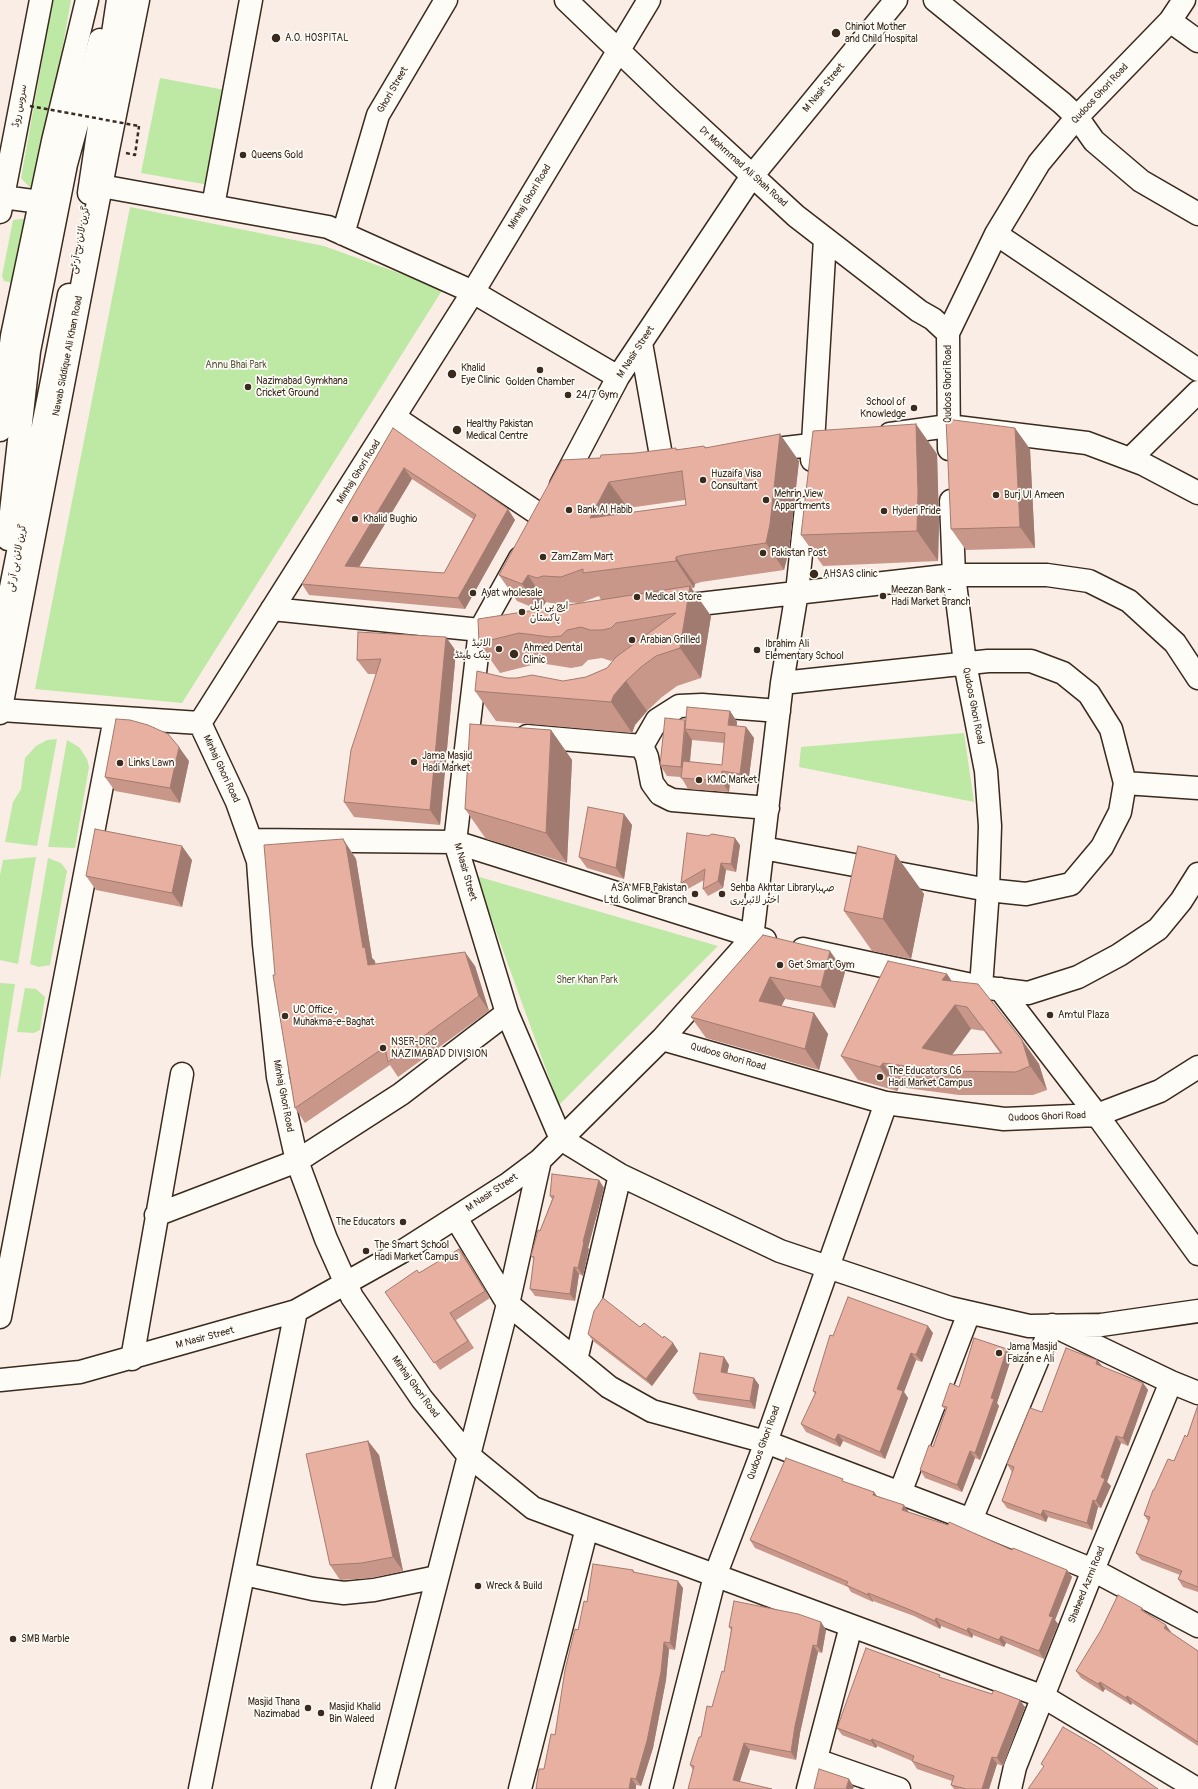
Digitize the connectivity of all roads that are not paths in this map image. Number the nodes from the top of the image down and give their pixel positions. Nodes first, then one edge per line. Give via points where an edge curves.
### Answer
1 (41, 0) edge
2 (87, 0) edge
3 (112, 0) edge
4 (118, 0) edge
5 (138, 0) edge
6 (250, 0) edge
7 (446, 0) edge
8 (566, 0) edge
9 (649, 0) edge
10 (896, 0) edge
11 (934, 0) edge
12 (1184, 0) edge
13 (1170, 21) junction
14 (1198, 41) edge
15 (619, 50) junction
16 (1077, 117) junction
17 (752, 176) junction
18 (101, 186) junction
19 (40, 202) junction
20 (1, 205) edge
21 (213, 206) junction
22 (1198, 214) edge
23 (343, 234) junction
24 (996, 234) junction
25 (825, 239) junction
26 (473, 292) junction
27 (941, 326) junction
28 (641, 343) junction
29 (1198, 370) edge
30 (618, 377) junction
31 (1198, 392) edge
32 (394, 417) junction
33 (948, 426) junction
34 (0, 430) edge
35 (869, 437) edge
36 (845, 440) edge
37 (813, 445) junction
38 (738, 453) edge
39 (685, 459) edge
40 (1130, 459) junction
41 (662, 461) junction
42 (639, 462) edge
43 (593, 465) edge
44 (570, 467) junction
45 (1198, 493) edge
46 (543, 517) junction
47 (954, 575) junction
48 (797, 592) junction
49 (0, 605) edge
50 (272, 609) junction
51 (654, 609) edge
52 (512, 626) edge
53 (480, 630) junction
54 (0, 643) edge
55 (965, 663) junction
56 (1198, 678) edge
57 (782, 682) junction
58 (779, 711) junction
59 (0, 712) edge
60 (115, 718) junction
61 (200, 723) junction
62 (468, 731) junction
63 (642, 746) junction
64 (1125, 783) junction
65 (1198, 788) edge
66 (768, 808) junction
67 (252, 840) junction
68 (455, 842) junction
69 (763, 848) junction
70 (1198, 874) edge
71 (988, 890) junction
72 (752, 938) junction
73 (990, 988) junction
74 (507, 1013) junction
75 (662, 1039) junction
76 (1198, 1067) edge
77 (182, 1074) dead end
78 (886, 1103) junction
79 (1097, 1115) junction
80 (561, 1139) junction
81 (540, 1160) junction
82 (296, 1161) junction
83 (620, 1175) junction
84 (156, 1215) junction
85 (456, 1218) junction
86 (1198, 1254) edge
87 (827, 1267) junction
88 (346, 1284) junction
89 (508, 1304) junction
90 (296, 1311) junction
91 (1198, 1311) edge
92 (970, 1313) junction
93 (0, 1317) edge
94 (1052, 1325) junction
95 (132, 1359) junction
96 (576, 1360) junction
97 (0, 1380) edge
98 (1170, 1382) junction
99 (1198, 1393) edge
100 (766, 1442) junction
101 (468, 1456) junction
102 (900, 1493) junction
103 (971, 1520) junction
104 (588, 1528) junction
105 (1093, 1570) junction
106 (244, 1574) junction
107 (715, 1576) junction
108 (437, 1577) junction
109 (851, 1626) junction
110 (1198, 1626) edge
111 (1044, 1697) junction
112 (816, 1760) junction
113 (200, 1789) edge
114 (383, 1789) edge
115 (520, 1789) edge
116 (661, 1789) edge
117 (808, 1789) edge
118 (899, 1789) edge
119 (1010, 1789) edge
120 (1197, 1789) edge

1 - 20 street, سروس روڈ
2 - 19 street
3 - 49 street, گرین لائن بی آر ٹی via 66,164 29,352
4 - 54 street, گرین لائن بی آر ٹی via 93,170
5 - 18 street, Nawab Siddique Ali Khan Road
6 - 21 street
7 - 23 street, Ghori Street via 378,115
8 - 15 street, Dr Mohmmad Ali Shah Road
9 - 15 street, Minhaj Ghori Road
10 - 17 street, M Nasir Street
11 - 16 street via 1062,102
12 - 13 street, Qudoos Ghori Road
13 - 14 street
13 - 16 street, Qudoos Ghori Road
15 - 17 street, Dr Mohmmad Ali Shah Road
15 - 26 street, Minhaj Ghori Road
16 - 22 street via 1094,141 1141,181
16 - 24 street, Qudoos Ghori Road via 1039,163
17 - 25 street, Dr Mohmmad Ali Shah Road
17 - 28 street, M Nasir Street
18 - 21 street
18 - 59 street, Nawab Siddique Ali Khan Road
19 - 20 street
19 - 34 street via 12,336
21 - 23 street via 328,227
23 - 26 street
24 - 27 street, Qudoos Ghori Road
24 - 29 street
25 - 27 street, Dr Mohmmad Ali Shah Road
25 - 37 street
26 - 30 street
26 - 32 street, Minhaj Ghori Road
27 - 33 street, Qudoos Ghori Road
28 - 30 street, M Nasir Street
28 - 41 street
30 - 44 street, M Nasir Street
31 - 40 street
32 - 46 street
32 - 50 street, Minhaj Ghori Road
33 - 35 street
33 - 40 street via 1087,443
33 - 47 street, Qudoos Ghori Road
36 - 37 street
37 - 38 street
37 - 48 street
39 - 41 street
40 - 45 street
41 - 42 street
43 - 44 street
44 - 46 street, M Nasir Street
46 - 53 street, M Nasir Street
47 - 48 street
47 - 55 street, Qudoos Ghori Road
47 - 56 street via 1047,575 1089,581 1129,601 1175,643
48 - 51 street
48 - 57 street
50 - 53 street
50 - 61 street, Minhaj Ghori Road
52 - 53 street
53 - 62 street, M Nasir Street
55 - 57 street
55 - 64 street via 1031,661 1063,672 1089,694 1111,729
55 - 71 street, Qudoos Ghori Road via 986,771 990,826
57 - 58 street
58 - 63 street via 702,705 679,706 657,720
58 - 66 street
59 - 60 street
60 - 61 street
60 - 93 street
61 - 67 street, Minhaj Ghori Road
62 - 63 street
62 - 68 street, M Nasir Street
63 - 66 street via 652,783 660,794 672,800
64 - 65 street
64 - 71 street via 1120,812 1102,847 1072,884 1026,894
66 - 69 street
67 - 68 street
67 - 82 street, Minhaj Ghori Road via 258,861 278,1077
68 - 72 street
68 - 74 street, M Nasir Street
69 - 71 street
69 - 72 street
70 - 73 street via 1181,901 1158,929 1119,955 1078,977 1028,993
71 - 73 street, Qudoos Ghori Road
72 - 73 street
72 - 75 street
73 - 79 street
74 - 80 street, M Nasir Street
74 - 82 street via 402,1094
75 - 78 street, Qudoos Ghori Road
75 - 80 street
76 - 79 street, Qudoos Ghori Road via 1160,1091
77 - 84 street
78 - 79 street, Qudoos Ghori Road via 1004,1119
78 - 87 street, Qudoos Ghori Road
79 - 86 street
80 - 81 street, M Nasir Street
80 - 83 street
81 - 85 street, M Nasir Street
81 - 89 street
82 - 84 street
82 - 88 street, Minhaj Ghori Road
83 - 87 street via 780,1251
83 - 96 street
84 - 95 street
85 - 88 street, M Nasir Street
85 - 89 street
87 - 92 street
87 - 100 street, Qudoos Ghori Road
88 - 90 street, M Nasir Street
88 - 101 street, Minhaj Ghori Road via 352,1297 422,1399
89 - 96 street
89 - 101 street
90 - 95 street, M Nasir Street
90 - 106 street
91 - 94 street via 1101,1325
92 - 94 street via 1029,1326
92 - 102 street
94 - 98 street
94 - 103 street
95 - 97 street, M Nasir Street via 80,1372
96 - 100 street via 609,1387 652,1411
98 - 99 street
98 - 105 street, Shaheed Azmi Road
100 - 102 street
100 - 107 street, Qudoos Ghori Road
101 - 104 street, Minhaj Ghori Road via 533,1508
101 - 108 street
102 - 103 street
103 - 105 street
104 - 107 street, Minhaj Ghori Road
104 - 115 street
105 - 110 street
105 - 111 street, Shaheed Azmi Road
106 - 108 street via 344,1593 374,1590
106 - 113 street
107 - 109 street, Minhaj Ghori Road
107 - 116 street, Qudoos Ghori Road
108 - 114 street
109 - 111 street, Minhaj Ghori Road
109 - 112 street
111 - 119 street, Shaheed Azmi Road via 1015,1767
111 - 120 street, Minhaj Ghori Road
112 - 117 street
112 - 118 street

